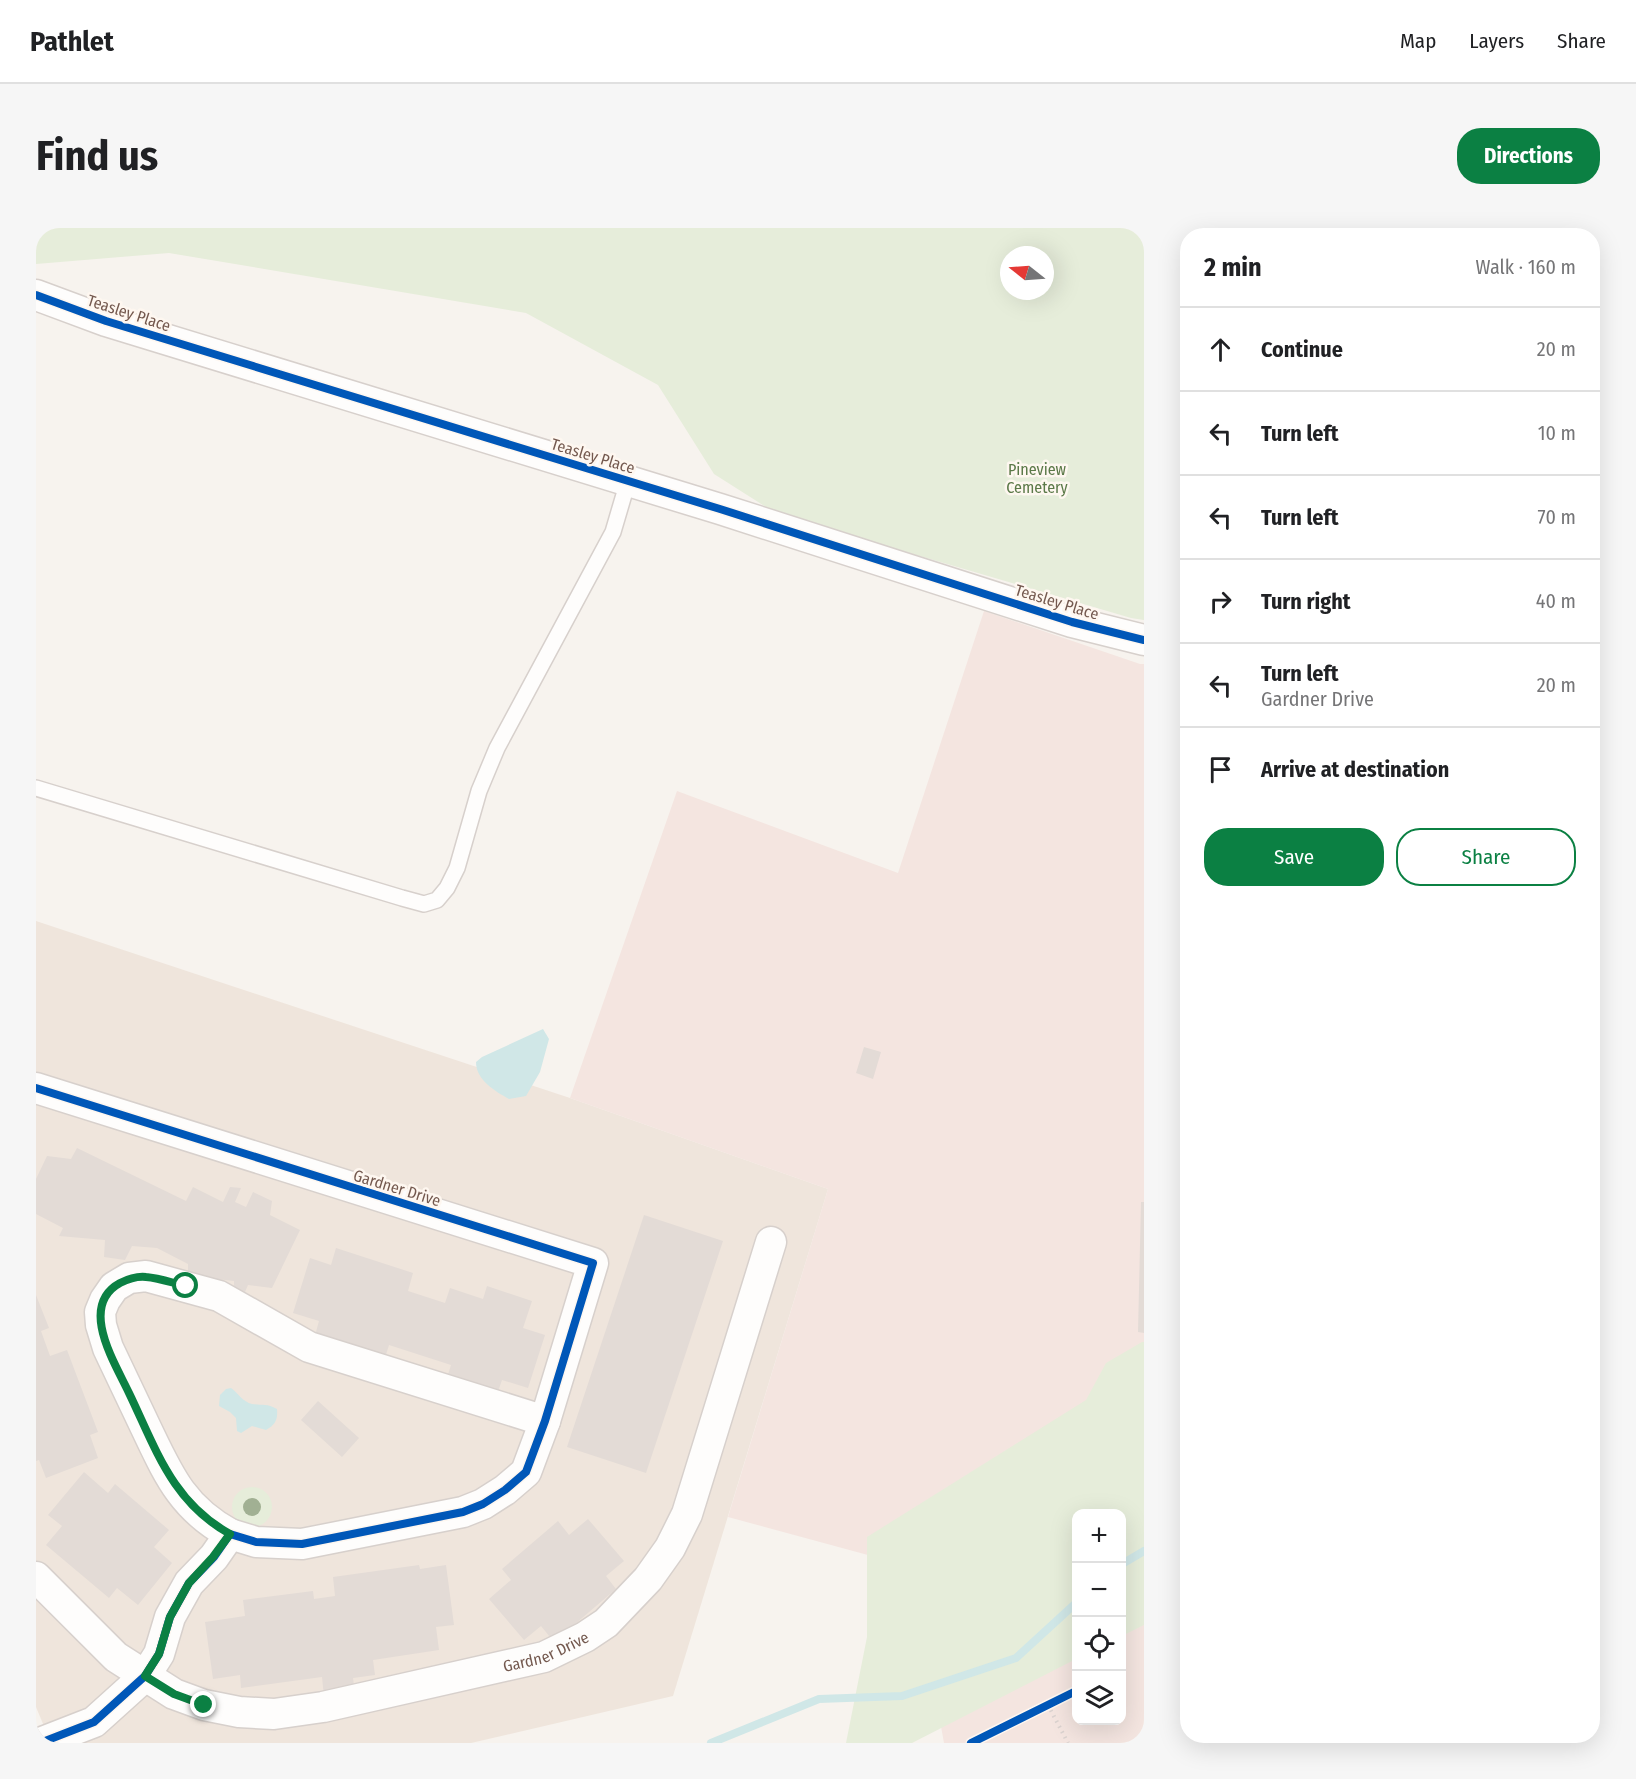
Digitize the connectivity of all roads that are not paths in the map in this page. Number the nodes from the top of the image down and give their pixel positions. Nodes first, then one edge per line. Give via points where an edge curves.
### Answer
1 (36, 295) edge
2 (628, 481) junction
3 (1144, 640) edge
4 (36, 788) edge
5 (36, 1088) edge
6 (771, 1242) dead end
7 (545, 1421) junction
8 (230, 1534) junction
9 (36, 1577) edge
10 (145, 1676) junction
11 (40, 1743) edge

1 - 2 street, Teasley Place via 117,324
2 - 3 street, Teasley Place via 1072,622
2 - 4 lane via 613,532 497,748 479,791 457,868 437,900 424,904 402,898
5 - 7 street, Gardner Drive via 593,1263
6 - 10 street, Gardner Drive via 687,1514 648,1579 599,1628 544,1657 323,1707 274,1714 204,1705 174,1694
7 - 8 street via 526,1472 483,1504 463,1512 302,1544 256,1542
7 - 8 street via 309,1347 219,1296 146,1276 129,1278 114,1287 100,1312 108,1348 171,1480 187,1501
8 - 10 street via 189,1583 170,1617 159,1654
9 - 10 street, Gardner Drive via 116,1657
10 - 11 street via 94,1722

